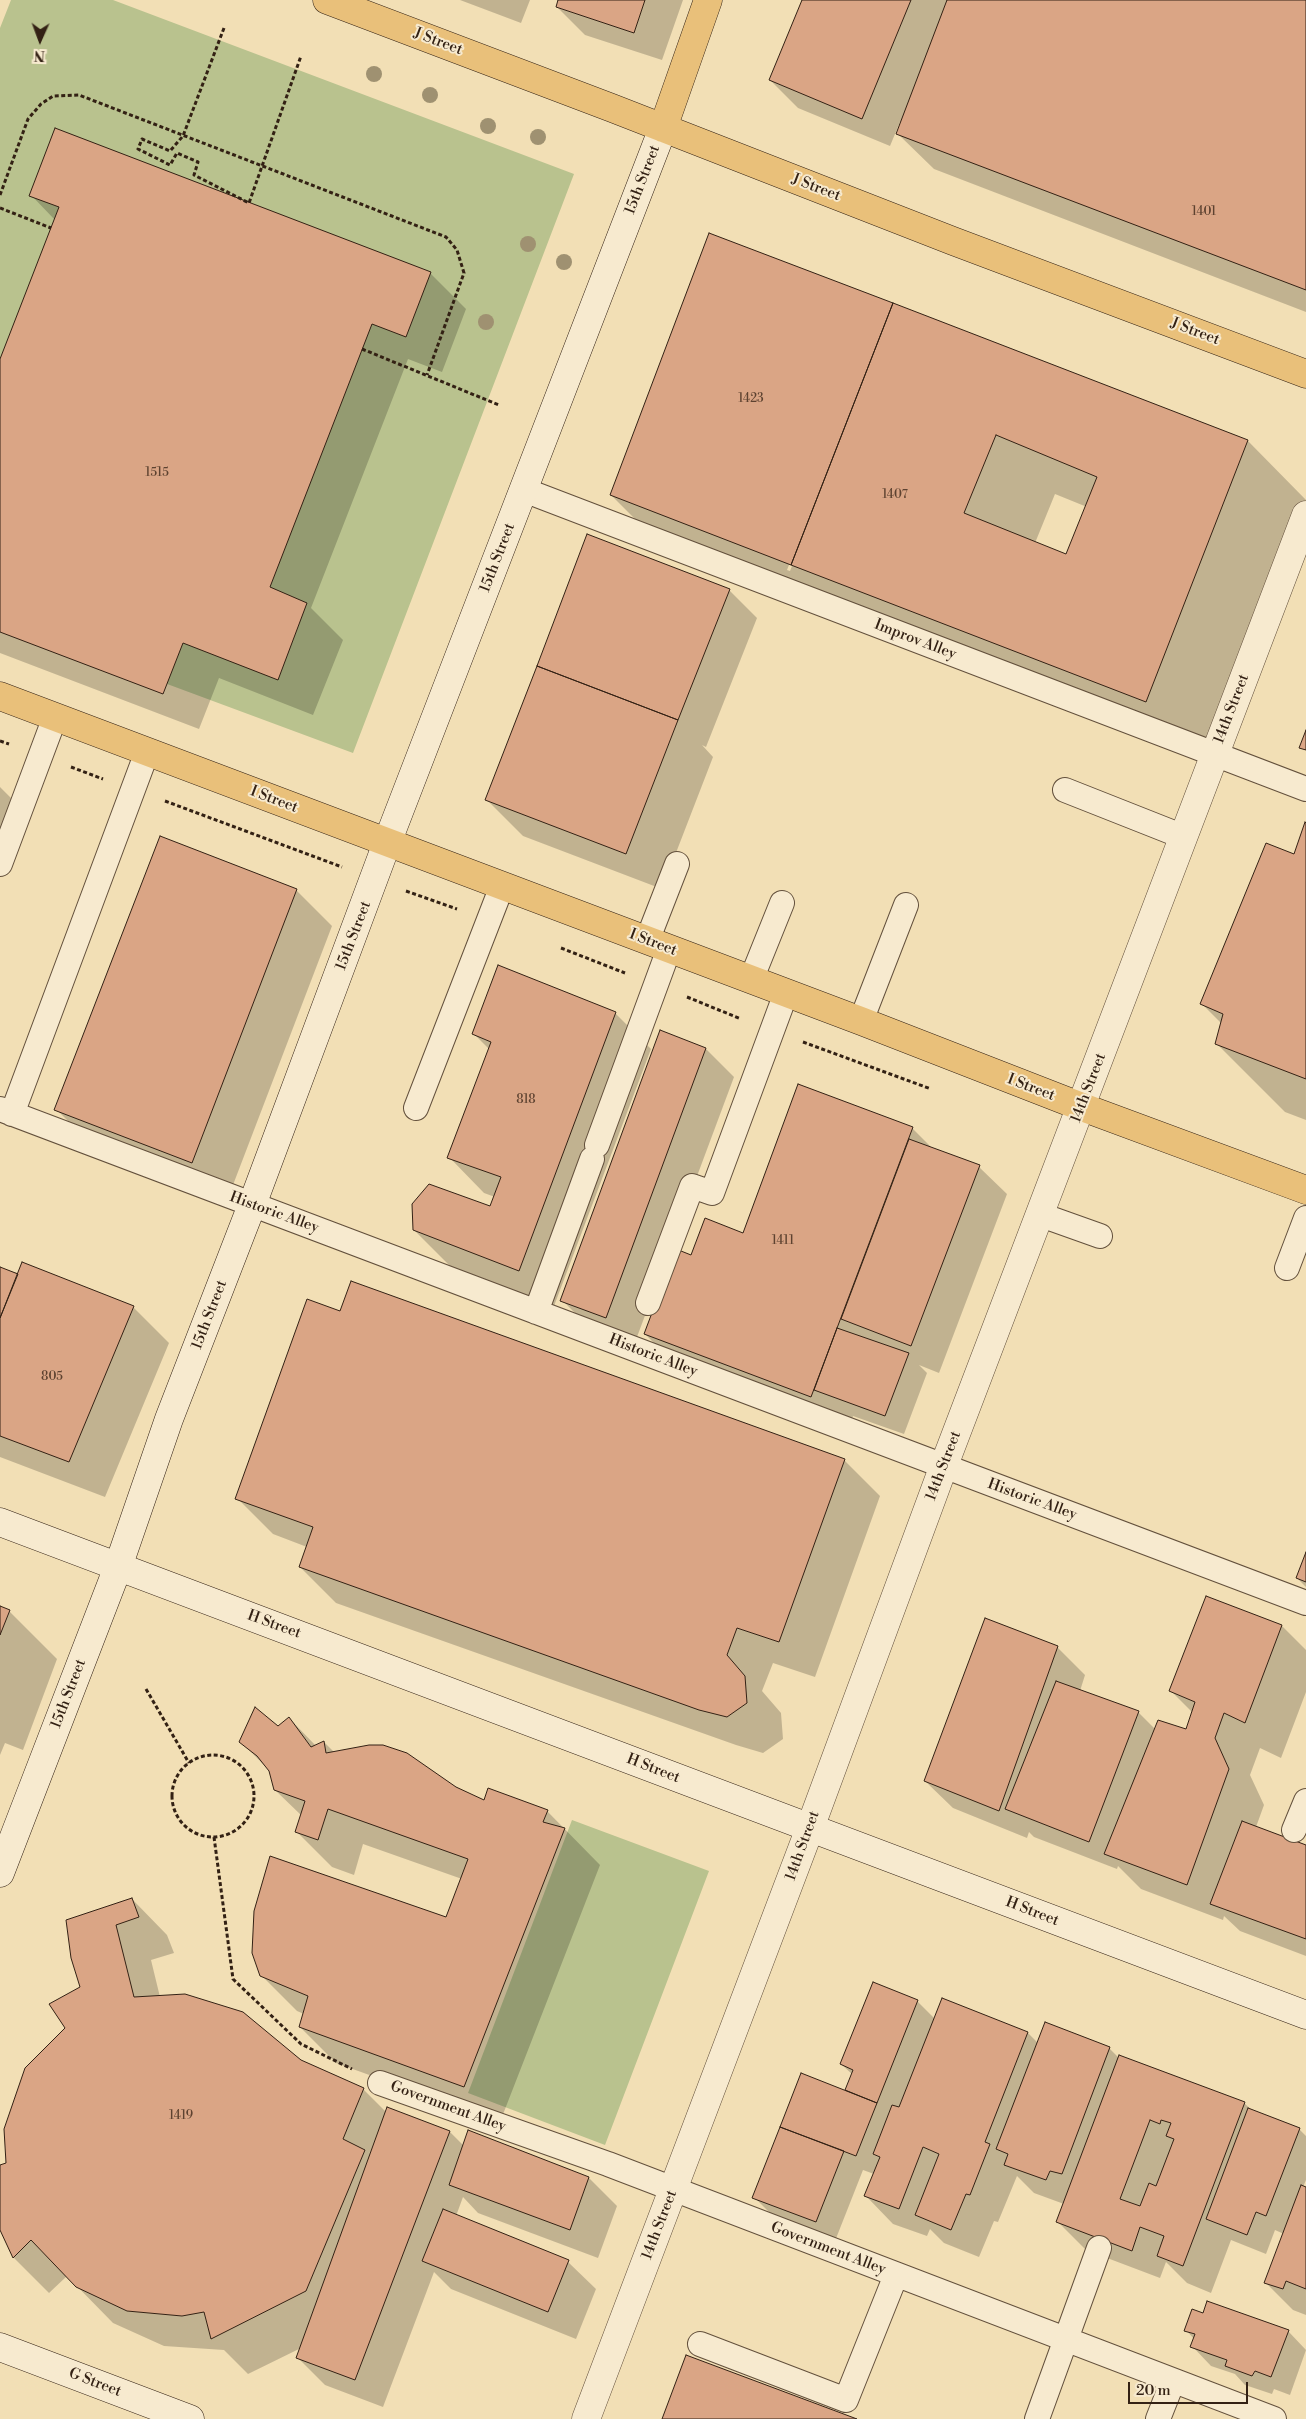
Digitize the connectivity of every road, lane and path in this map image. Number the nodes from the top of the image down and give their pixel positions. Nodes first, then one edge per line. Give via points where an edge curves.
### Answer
1 (327, 0) edge
2 (708, 0) edge
3 (224, 28) dead end
4 (301, 56) dead end
5 (663, 128) junction
6 (183, 136) junction
7 (262, 166) junction
8 (0, 195) edge
9 (0, 208) edge
10 (51, 228) dead end
11 (362, 348) dead end
12 (1306, 374) edge
13 (427, 376) junction
14 (499, 405) dead end
15 (524, 490) junction
16 (1306, 515) edge
17 (0, 696) edge
18 (55, 717) junction
19 (147, 752) junction
20 (1215, 754) junction
21 (1306, 789) edge
22 (1065, 790) dead end
23 (1184, 837) junction
24 (387, 843) junction
25 (0, 864) edge
26 (677, 864) dead end
27 (502, 886) junction
28 (782, 903) dead end
29 (906, 905) dead end
30 (658, 945) junction
31 (751, 980) junction
32 (786, 993) junction
33 (861, 1021) junction
34 (1082, 1107) junction
35 (416, 1108) dead end
36 (6, 1111) edge
37 (1306, 1190) edge
38 (252, 1205) junction
39 (1041, 1215) junction
40 (1306, 1218) edge
41 (1100, 1236) dead end
42 (1287, 1268) dead end
43 (648, 1302) dead end
44 (536, 1312) junction
45 (943, 1468) junction
46 (0, 1522) edge
47 (118, 1567) junction
48 (1306, 1604) edge
49 (146, 1689) dead end
50 (189, 1762) junction
51 (1306, 1801) edge
52 (810, 1828) junction
53 (1294, 1830) dead end
54 (214, 1837) junction
55 (0, 1872) edge
56 (1306, 2015) edge
57 (380, 2082) joint
58 (674, 2190) junction
59 (1099, 2248) dead end
60 (896, 2275) junction
61 (1065, 2339) junction
62 (700, 2344) dead end
63 (0, 2347) edge
64 (1173, 2381) junction
65 (155, 2413) edge
66 (190, 2419) edge
67 (586, 2419) edge
68 (1037, 2419) edge
69 (1158, 2419) edge
70 (1274, 2419) edge

1 - 5 main road, J Street
2 - 5 main road, 15th Street
3 - 6 path
4 - 7 path
5 - 12 main road, J Street
5 - 15 main road, 15th Street
6 - 7 path
6 - 7 path via 170,151 142,140 138,149 170,164 177,153 198,162 194,175 249,203
6 - 8 path via 79,95 53,96 28,119
7 - 13 path via 446,238 457,250 464,273
9 - 10 path
11 - 13 path
13 - 14 path
15 - 20 lane, Improv Alley
15 - 24 main road, 15th Street
16 - 20 main road, 14th Street
17 - 18 main road, I Street
18 - 19 main road, I Street
18 - 25 lane
19 - 24 main road, I Street
19 - 36 lane
20 - 21 lane, Improv Alley
20 - 23 main road, 14th Street
22 - 23 lane
23 - 34 main road, 14th Street
24 - 27 main road, I Street
24 - 38 main road, 15th Street
26 - 30 lane
27 - 30 main road, I Street
27 - 35 lane
28 - 31 lane
29 - 33 lane
30 - 31 main road, I Street
30 - 44 lane via 595,1152
31 - 32 main road, I Street
32 - 33 main road, I Street
32 - 43 lane via 712,1193 692,1186
33 - 34 main road, I Street
34 - 37 main road, I Street
34 - 39 main road, 14th Street
36 - 38 lane, Historic Alley
38 - 44 lane, Historic Alley
38 - 47 main road, 15th Street via 169,1419
39 - 41 lane
39 - 45 main road, 14th Street
40 - 42 lane
44 - 45 lane, Historic Alley
45 - 48 lane, Historic Alley via 1184,1547 1253,1573
45 - 52 main road, 14th Street
46 - 47 main road, H Street
47 - 52 main road, H Street
47 - 55 main road, 15th Street
49 - 50 path
50 - 54 path via 179,1773 172,1801 186,1826 198,1834
50 - 54 path via 211,1755 227,1758 240,1765 250,1779 254,1793 248,1817 238,1828
51 - 53 lane
52 - 56 main road, H Street
52 - 58 main road, 14th Street
54 - 57 path via 233,1979 301,2044
57 - 58 lane, Government Alley
58 - 60 lane, Government Alley
58 - 67 main road, 14th Street
59 - 61 lane
60 - 61 lane, Government Alley
60 - 62 lane via 846,2400
61 - 64 lane, Government Alley
61 - 68 lane
63 - 65 main road, G Street
64 - 69 lane
64 - 70 lane, Government Alley
65 - 66 main road, G Street

